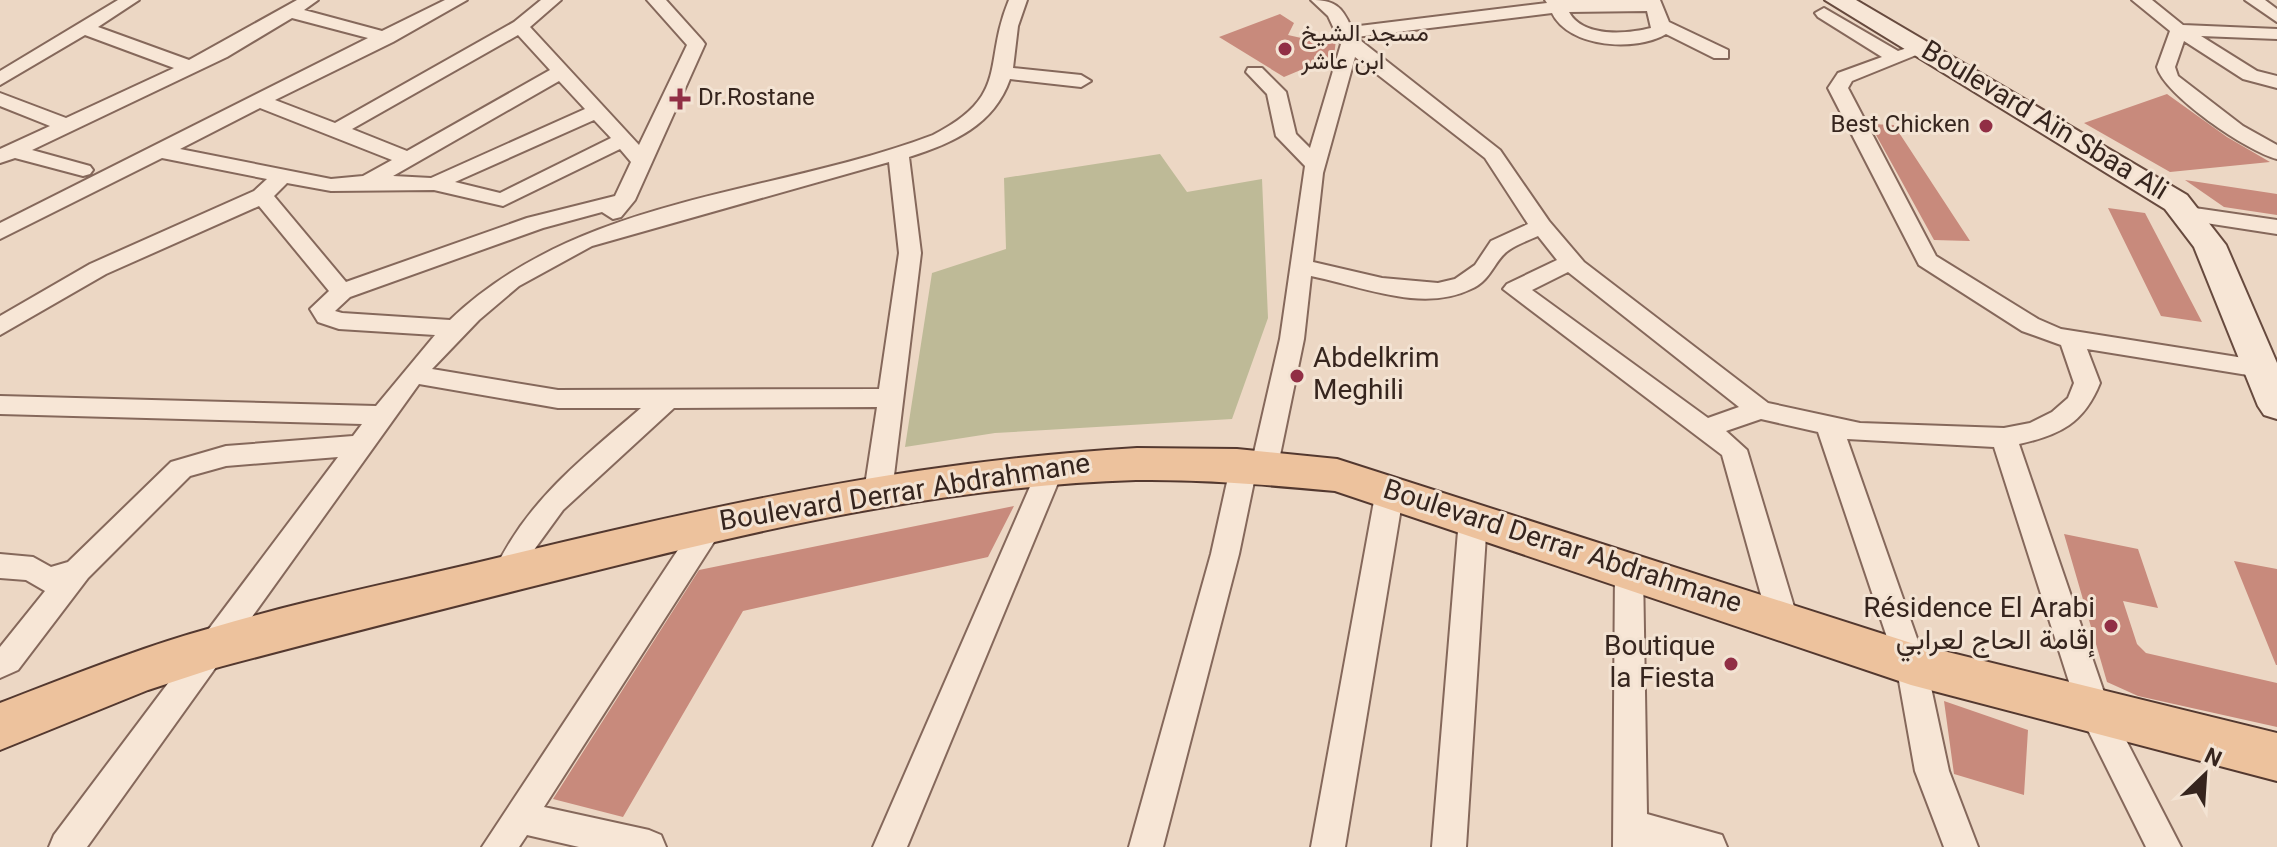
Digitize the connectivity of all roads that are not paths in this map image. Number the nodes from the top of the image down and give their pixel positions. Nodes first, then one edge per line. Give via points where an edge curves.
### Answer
1 (130, 0) edge
2 (309, 0) edge
3 (458, 0) edge
4 (552, 0) edge
5 (656, 0) edge
6 (1018, 0) edge
7 (1320, 0) edge
8 (1417, 0) edge
9 (2141, 0) edge
10 (2254, 0) edge
11 (1653, 3) edge
12 (1556, 4) edge
13 (1831, 6) edge
14 (290, 12) junction
15 (2277, 17) edge
16 (1434, 20) junction
17 (1662, 25) junction
18 (520, 26) junction
19 (86, 29) junction
20 (2179, 30) junction
21 (2277, 34) edge
22 (387, 38) junction
23 (1348, 38) junction
24 (1909, 53) junction
25 (0, 54) edge
26 (1721, 54) dead end
27 (29, 62) junction
28 (190, 67) junction
29 (561, 72) junction
30 (1255, 72) dead end
31 (1004, 73) junction
32 (0, 79) edge
33 (1081, 81) dead end
34 (2277, 82) edge
35 (0, 99) edge
36 (259, 101) junction
37 (597, 111) junction
38 (68, 126) junction
39 (336, 130) junction
40 (623, 140) junction
41 (159, 151) junction
42 (898, 153) junction
43 (2277, 153) edge
44 (7, 154) edge
45 (409, 159) junction
46 (642, 161) junction
47 (1315, 164) junction
48 (83, 170) dead end
49 (282, 176) junction
50 (368, 182) junction
51 (434, 184) junction
52 (262, 196) junction
53 (503, 200) junction
54 (624, 200) junction
55 (2188, 214) junction
56 (1541, 226) junction
57 (2277, 227) edge
58 (0, 232) edge
59 (585, 241) junction
60 (1571, 262) junction
61 (1301, 267) junction
62 (342, 292) junction
63 (0, 327) edge
64 (453, 328) junction
65 (2072, 340) junction
66 (2260, 368) junction
67 (413, 374) junction
68 (890, 398) junction
69 (666, 400) junction
70 (0, 405) edge
71 (2277, 406) edge
72 (1760, 410) junction
73 (383, 415) junction
74 (1706, 428) junction
75 (1830, 428) junction
76 (2004, 438) junction
77 (360, 445) junction
78 (1254, 465) junction
79 (1052, 466) junction
80 (1390, 490) junction
81 (878, 492) junction
82 (1473, 519) junction
83 (711, 523) junction
84 (0, 566) edge
85 (1629, 569) junction
86 (78, 570) junction
87 (508, 574) junction
88 (1783, 620) junction
89 (212, 648) junction
90 (1911, 664) junction
91 (0, 665) edge
92 (2094, 710) junction
93 (0, 727) edge
94 (2277, 757) edge
95 (519, 817) junction
96 (1630, 837) edge
97 (66, 847) edge
98 (499, 847) edge
99 (649, 847) edge
100 (890, 847) edge
101 (1146, 847) edge
102 (1328, 847) edge
103 (1449, 847) edge
104 (1710, 847) edge
105 (1961, 847) edge
106 (2164, 847) edge

1 - 19 street
2 - 14 street
3 - 22 street
4 - 18 street
5 - 46 street via 696,44
6 - 31 street via 1011,13
7 - 23 street via 1336,13
8 - 16 street
9 - 20 street
10 - 15 street
11 - 12 street
11 - 17 street
12 - 16 street
12 - 17 street via 1565,21 1593,34 1649,35
13 - 24 main road, Boulevard Aïn Sbaa Ali
14 - 22 street
14 - 28 street
16 - 23 street
17 - 26 street
18 - 29 street
18 - 39 street
19 - 27 street
19 - 28 street
20 - 21 street
20 - 34 street via 2250,75
20 - 43 street via 2166,67 2169,78 2236,130
22 - 36 street
23 - 47 street
23 - 56 street via 1493,154
24 - 55 main road, Boulevard Aïn Sbaa Ali via 2160,190
24 - 65 street via 1845,77 1838,88 1927,260 2030,325
25 - 27 street
27 - 32 street
28 - 38 street
29 - 37 street
29 - 45 street
30 - 47 street via 1276,92 1286,136
31 - 33 street
31 - 42 street via 988,105 975,117
35 - 38 street
36 - 39 street
36 - 41 street
37 - 40 street
37 - 51 street
38 - 44 street
39 - 45 street
40 - 46 street
40 - 53 street
41 - 49 street
41 - 58 street
42 - 59 street
42 - 68 street via 910,253
44 - 48 street
45 - 50 street
46 - 54 street
47 - 61 street
49 - 50 street via 331,185
49 - 52 street
50 - 51 street
51 - 53 street
52 - 62 street
52 - 63 street via 98,269
53 - 54 street
54 - 59 street
54 - 62 street via 535,223
55 - 57 street
55 - 66 main road, Boulevard Aïn Sbaa Ali via 2210,245
56 - 60 street
56 - 61 street via 1499,246 1490,268 1459,287 1402,290
59 - 64 street via 506,283
60 - 72 street
60 - 74 street via 1515,289
61 - 78 street via 1292,339
62 - 64 street via 322,309 326,316
64 - 67 street
65 - 66 street
65 - 76 street via 2087,383 2079,403 2049,425
66 - 71 main road, Boulevard Aïn Sbaa Ali
67 - 69 street via 558,399
67 - 73 street
68 - 69 street
68 - 81 street
69 - 87 street via 541,515 516,547
70 - 73 street
72 - 74 street
72 - 75 street
73 - 77 street
74 - 88 street via 1734,450
75 - 76 street
75 - 90 street
76 - 92 street
77 - 86 street via 226,456 181,469
77 - 89 street
78 - 79 main road, Boulevard Derrar Abdrahmane via 1153,461
78 - 80 main road, Boulevard Derrar Abdrahmane via 1337,475
78 - 101 street
79 - 81 main road, Boulevard Derrar Abdrahmane
79 - 100 street
80 - 82 main road, Boulevard Derrar Abdrahmane
80 - 102 street
81 - 83 main road, Boulevard Derrar Abdrahmane
82 - 85 main road, Boulevard Derrar Abdrahmane
82 - 103 street
83 - 87 main road, Boulevard Derrar Abdrahmane
83 - 95 street
84 - 86 street via 33,569 47,580
85 - 88 main road, Boulevard Derrar Abdrahmane
85 - 96 street
86 - 91 street
87 - 89 main road, Boulevard Derrar Abdrahmane
88 - 90 main road, Boulevard Derrar Abdrahmane
89 - 93 main road, Boulevard Derrar Abdrahmane
89 - 97 street
90 - 92 main road, Boulevard Derrar Abdrahmane
90 - 105 street via 1932,771
92 - 94 main road, Boulevard Derrar Abdrahmane
92 - 106 street
95 - 98 street
95 - 99 street
96 - 104 street

